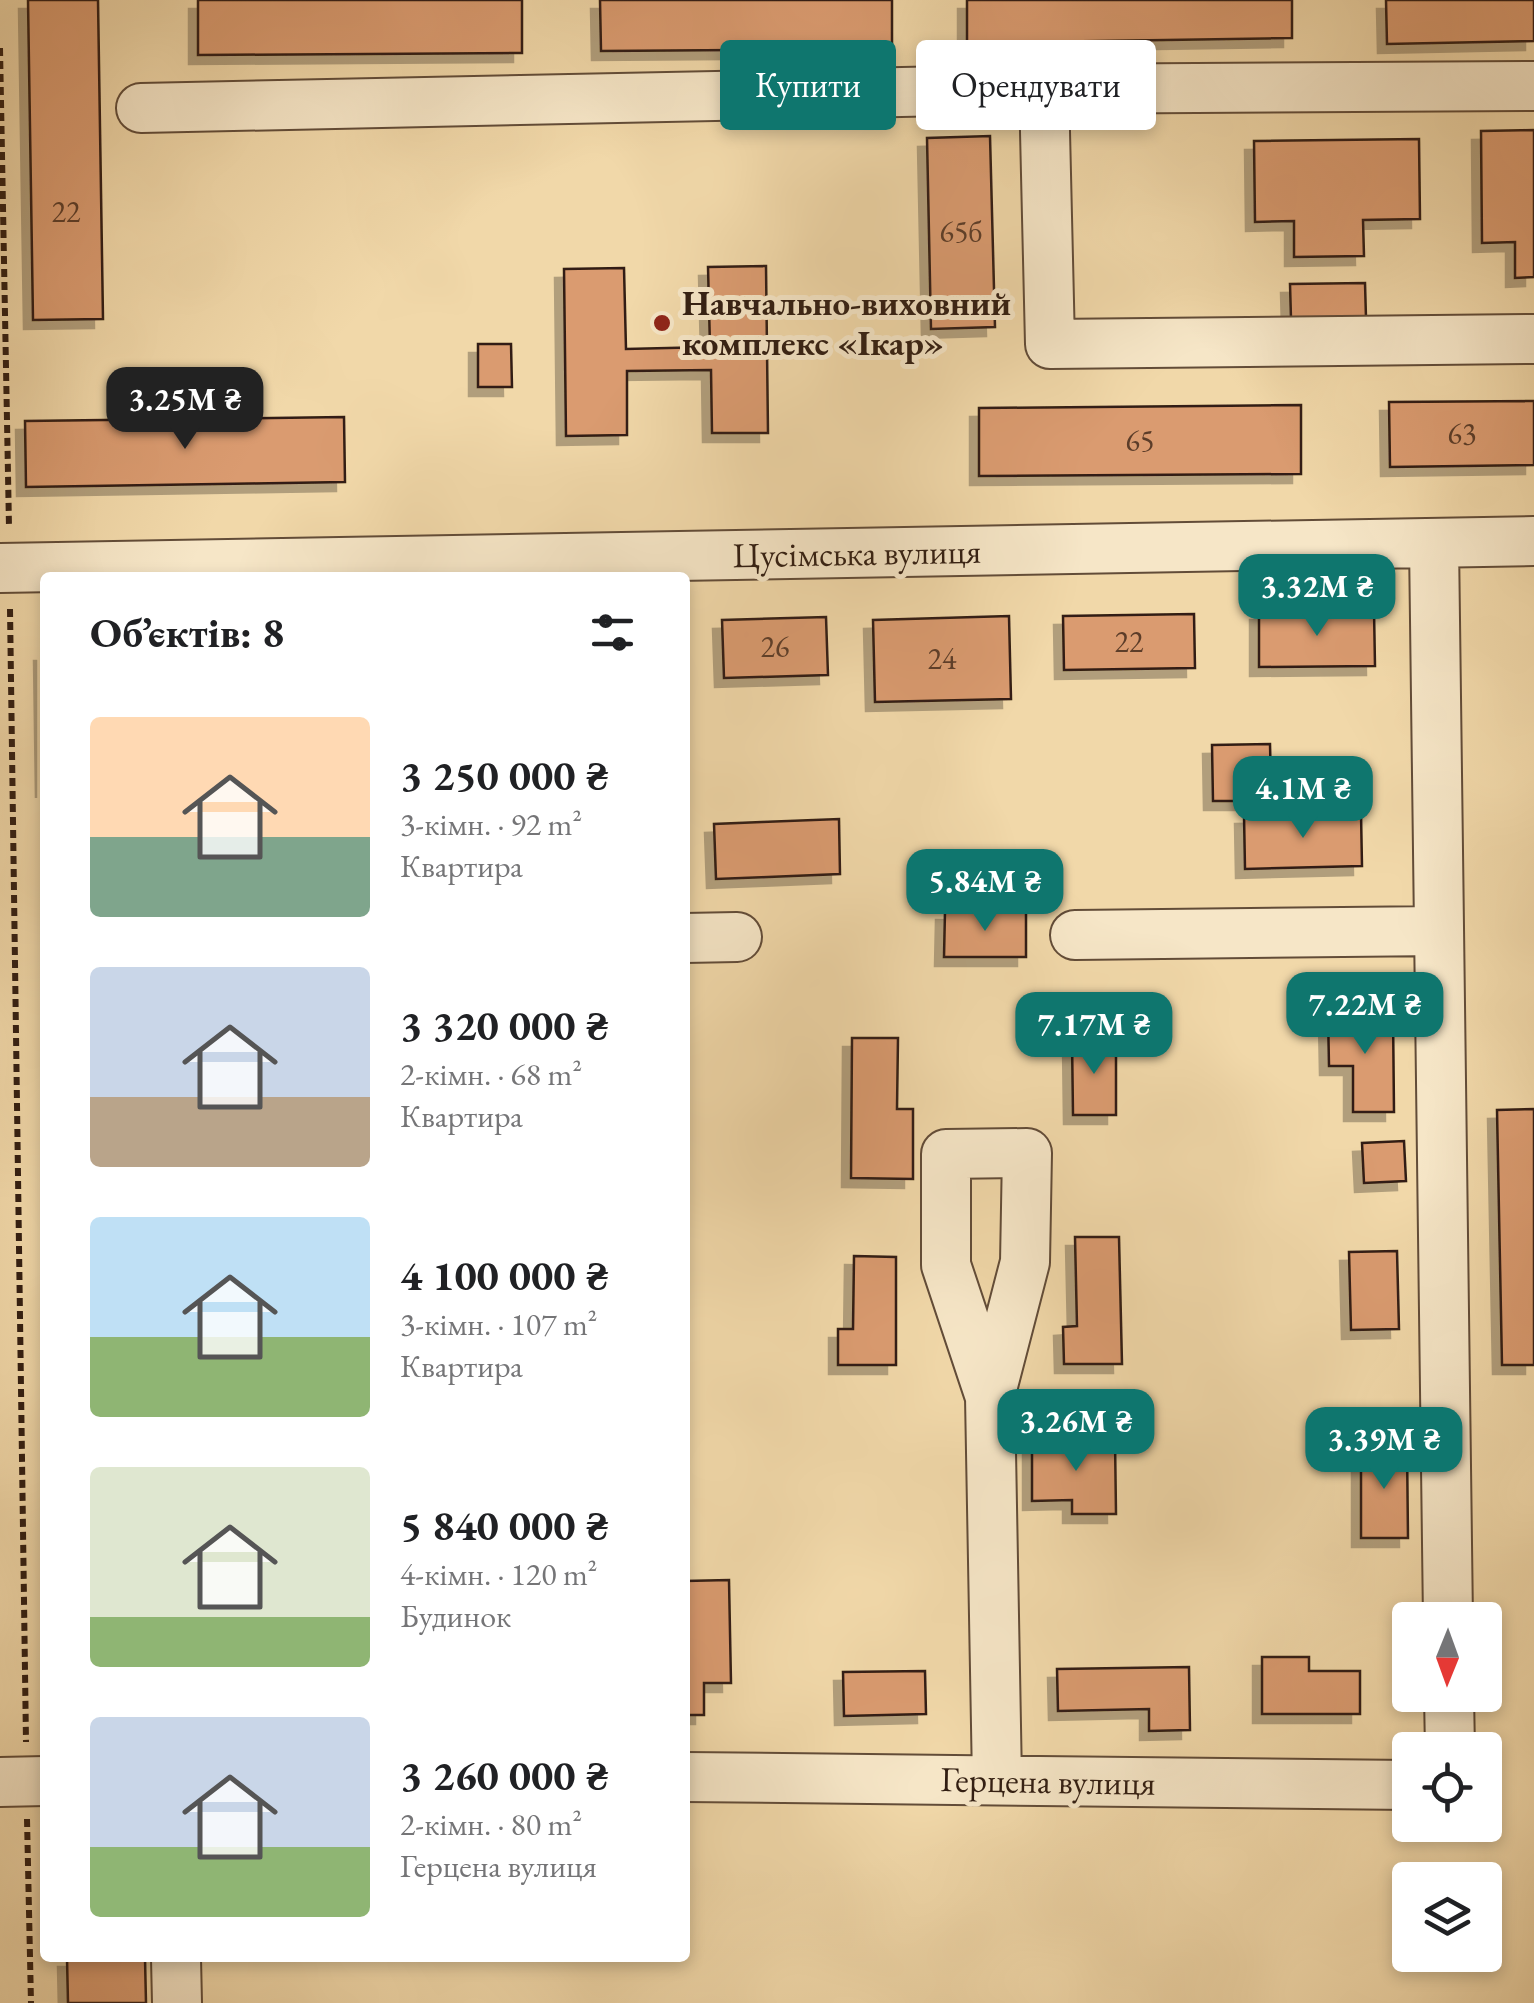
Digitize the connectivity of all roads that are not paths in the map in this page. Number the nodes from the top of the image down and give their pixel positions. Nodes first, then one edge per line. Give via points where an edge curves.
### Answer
1 (1534, 86) edge
2 (1156, 88) edge
3 (916, 92) edge
4 (141, 108) dead end
5 (1045, 130) edge
6 (1534, 339) edge
7 (1534, 541) edge
8 (1434, 543) junction
9 (5, 568) edge
10 (496, 568) edge
11 (154, 571) edge
12 (1439, 931) junction
13 (1075, 935) dead end
14 (737, 937) dead end
15 (690, 938) edge
16 (990, 1397) dead end
17 (1448, 1602) edge
18 (690, 1777) edge
19 (997, 1780) junction
20 (1392, 1786) edge
21 (176, 1962) edge
22 (176, 2003) edge

1 - 2 street
3 - 4 street
5 - 6 street via 1050,344
7 - 8 street, Цусімська вулиця
8 - 10 street, Цусімська вулиця
8 - 12 street
9 - 11 street, Цусімська вулиця
10 - 11 street, Цусімська вулиця
12 - 13 street
12 - 17 street
14 - 15 street
16 - 19 street
18 - 19 street, Герцена вулиця
19 - 20 street, Герцена вулиця
21 - 22 street

